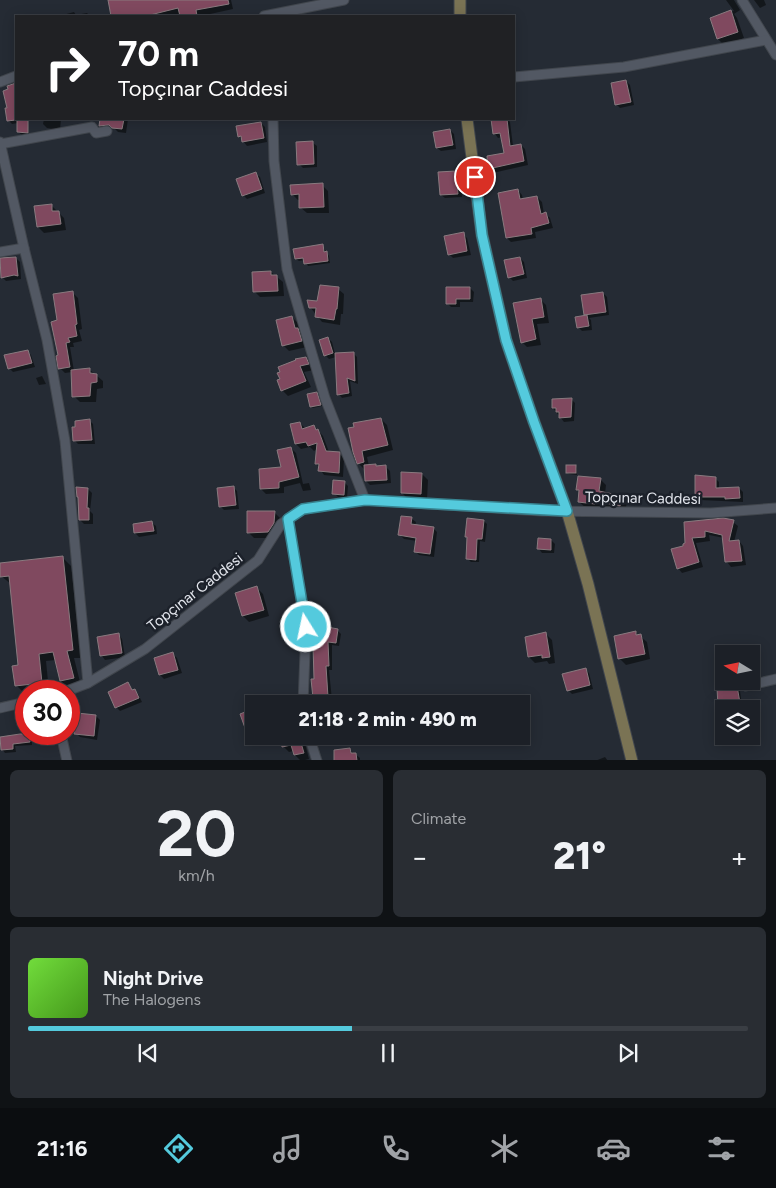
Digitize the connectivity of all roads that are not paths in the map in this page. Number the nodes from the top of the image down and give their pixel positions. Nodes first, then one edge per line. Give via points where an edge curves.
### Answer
1 (344, 0) edge
2 (460, 0) edge
3 (742, 0) edge
4 (328, 2) edge
5 (272, 15) edge
6 (460, 15) edge
7 (766, 40) junction
8 (776, 56) edge
9 (15, 76) edge
10 (515, 77) edge
11 (0, 82) edge
12 (273, 120) edge
13 (468, 120) edge
14 (107, 131) dead end
15 (0, 143) edge
16 (24, 248) junction
17 (0, 252) edge
18 (365, 500) junction
19 (776, 508) edge
20 (567, 511) junction
21 (288, 519) junction
22 (776, 679) edge
23 (88, 683) junction
24 (760, 683) edge
25 (80, 686) edge
26 (303, 695) edge
27 (15, 705) edge
28 (0, 708) edge
29 (64, 745) edge
30 (312, 745) edge
31 (67, 760) edge
32 (318, 760) edge
33 (632, 760) edge

1 - 4 street
2 - 6 street
3 - 7 street
4 - 5 street
7 - 8 street
7 - 10 street via 624,67
9 - 11 street
12 - 18 street via 274,161 287,269 325,398
13 - 20 street via 482,235 506,340
14 - 15 street via 96,133 92,127
15 - 16 street
16 - 17 street
16 - 23 street via 47,340 65,441
18 - 20 street, Topçınar Caddesi
18 - 21 street, Topçınar Caddesi via 303,509
19 - 20 street, Topçınar Caddesi via 711,513
20 - 33 street
21 - 23 street, Topçınar Caddesi via 281,524 258,560 145,649
21 - 26 street via 306,627
22 - 24 street
23 - 25 street, Topçınar Caddesi
27 - 28 street
29 - 31 street
30 - 32 street

